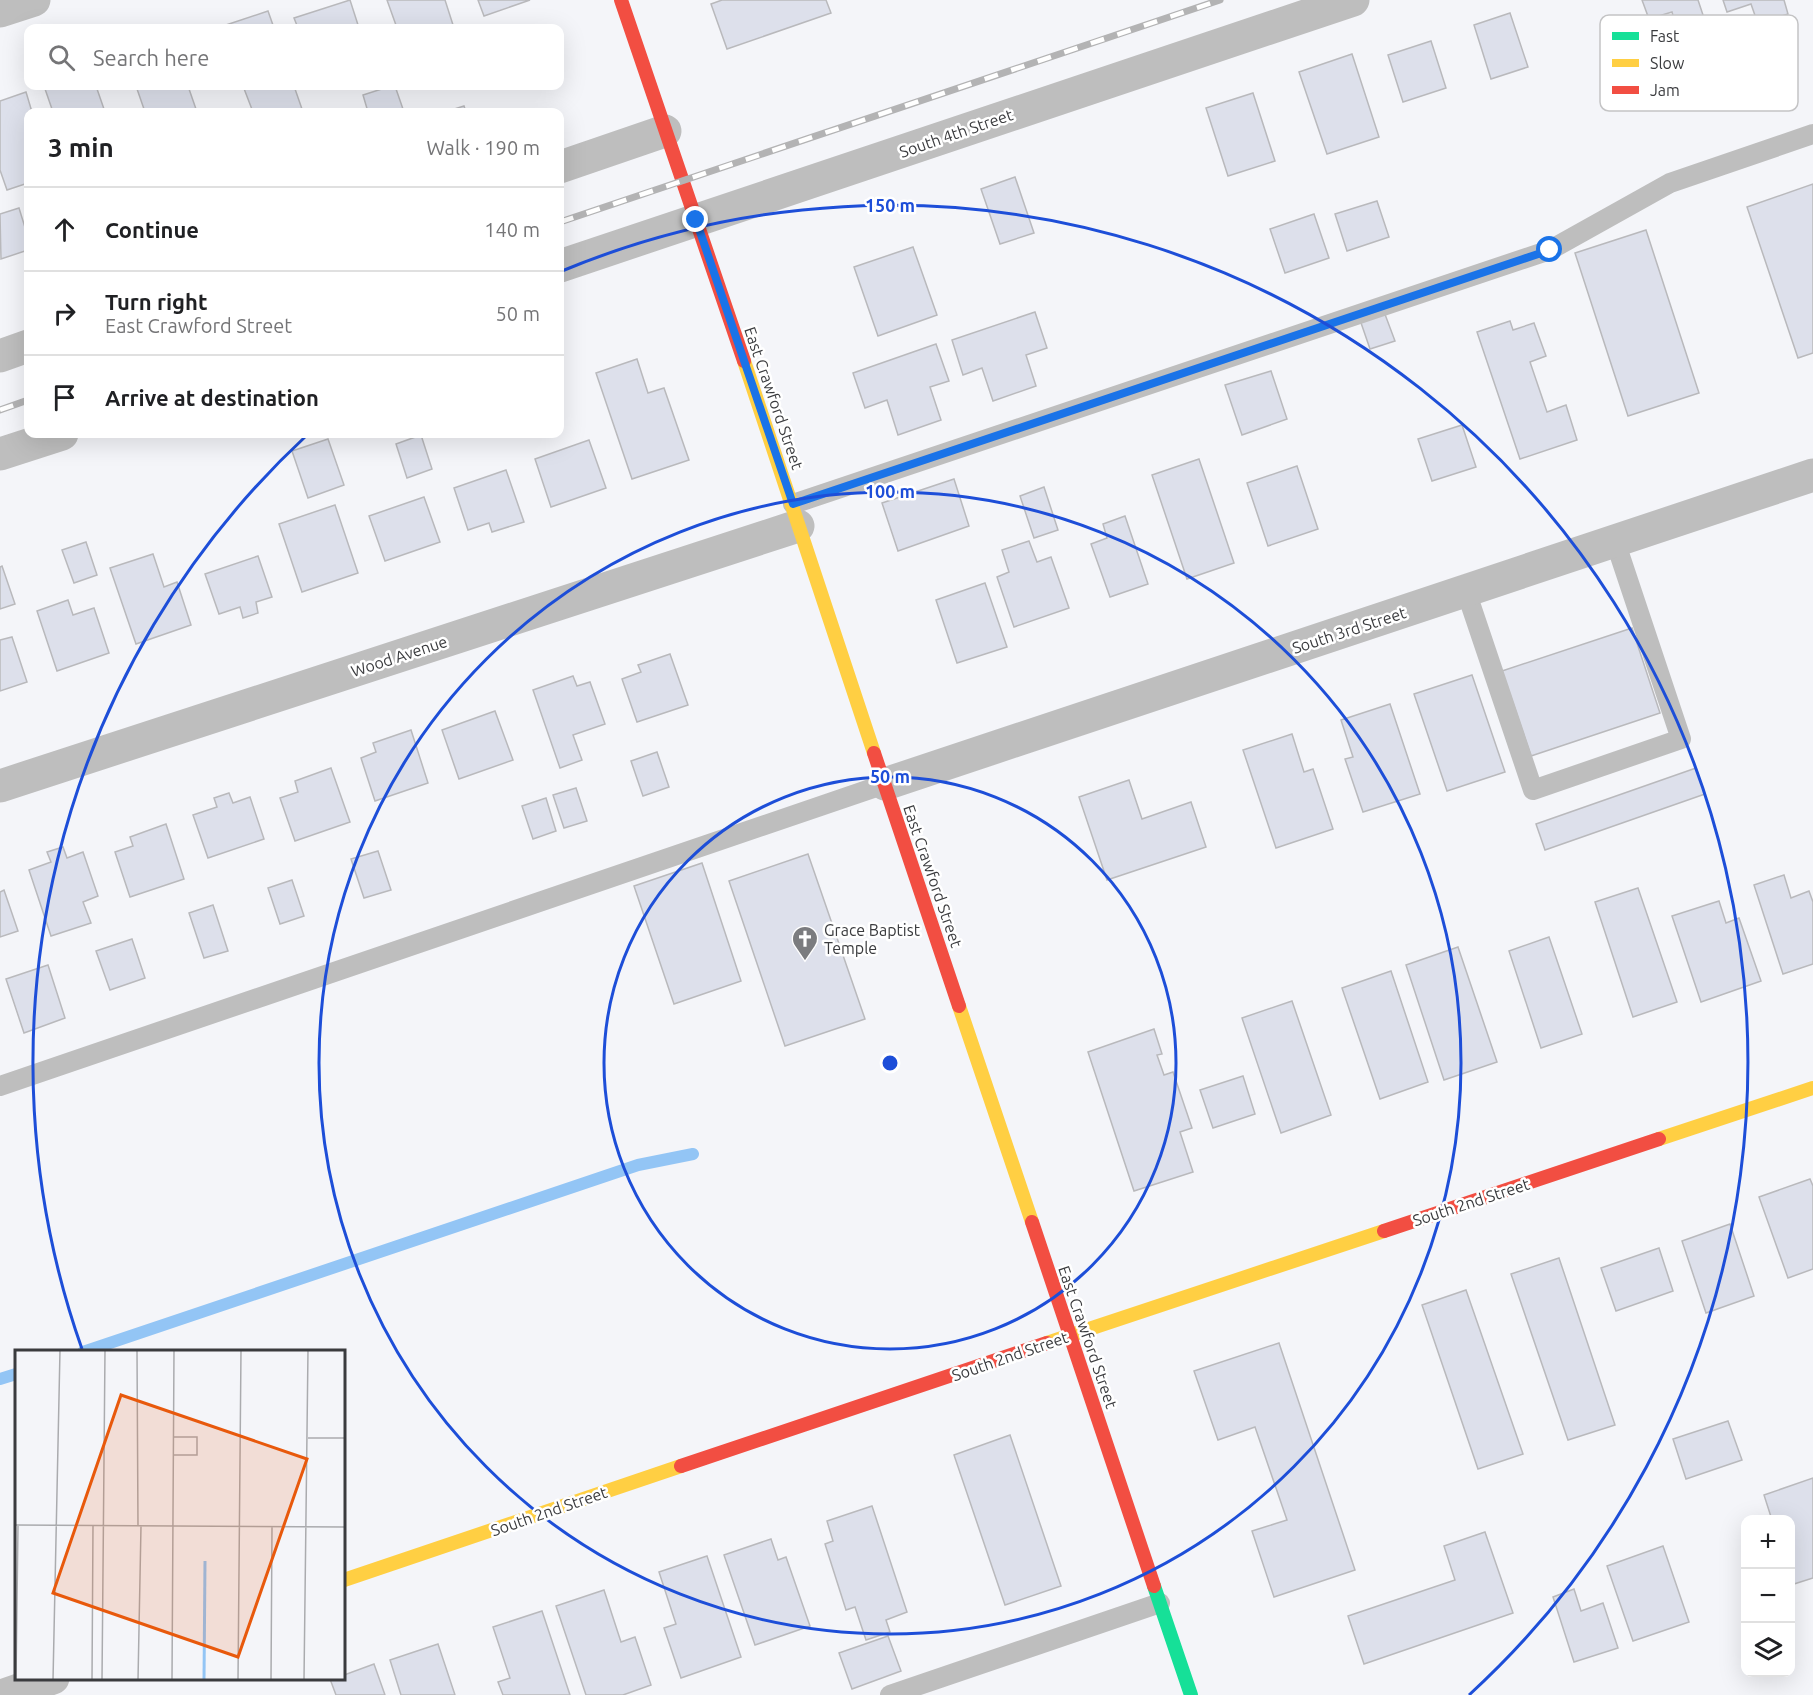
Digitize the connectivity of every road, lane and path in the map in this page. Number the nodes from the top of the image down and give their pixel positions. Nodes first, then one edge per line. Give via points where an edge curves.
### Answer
1 (34, 0) edge
2 (621, 0) edge
3 (1353, 0) edge
4 (0, 11) edge
5 (665, 131) junction
6 (1813, 134) edge
7 (564, 165) edge
8 (696, 220) junction
9 (564, 265) edge
10 (24, 347) edge
11 (0, 356) edge
12 (50, 438) edge
13 (0, 454) edge
14 (1813, 475) edge
15 (795, 515) junction
16 (1615, 541) junction
17 (1466, 591) junction
18 (885, 784) junction
19 (0, 786) edge
20 (0, 1086) edge
21 (1813, 1088) edge
22 (1070, 1335) junction
23 (345, 1580) edge
24 (1160, 1603) junction
25 (47, 1680) edge
26 (4, 1695) edge
27 (890, 1695) edge
28 (1191, 1695) edge

1 - 4 street
2 - 5 main road, East Crawford Street
3 - 8 street, South 4th Street
5 - 7 street
5 - 8 main road, East Crawford Street
6 - 15 lane via 1670,183 1550,250
8 - 9 street, South 4th Street
8 - 15 main road, East Crawford Street
10 - 11 street
12 - 13 street
14 - 16 street, South 3rd Street
15 - 18 main road, East Crawford Street
15 - 19 street, Wood Avenue
16 - 17 street, South 3rd Street
16 - 17 lane via 1681,739 1533,790
17 - 18 street, South 3rd Street
18 - 20 lane
18 - 22 main road, East Crawford Street
21 - 22 main road, South 2nd Street
22 - 23 main road, South 2nd Street
22 - 24 main road, East Crawford Street
24 - 27 lane
24 - 28 main road, East Crawford Street
25 - 26 street

